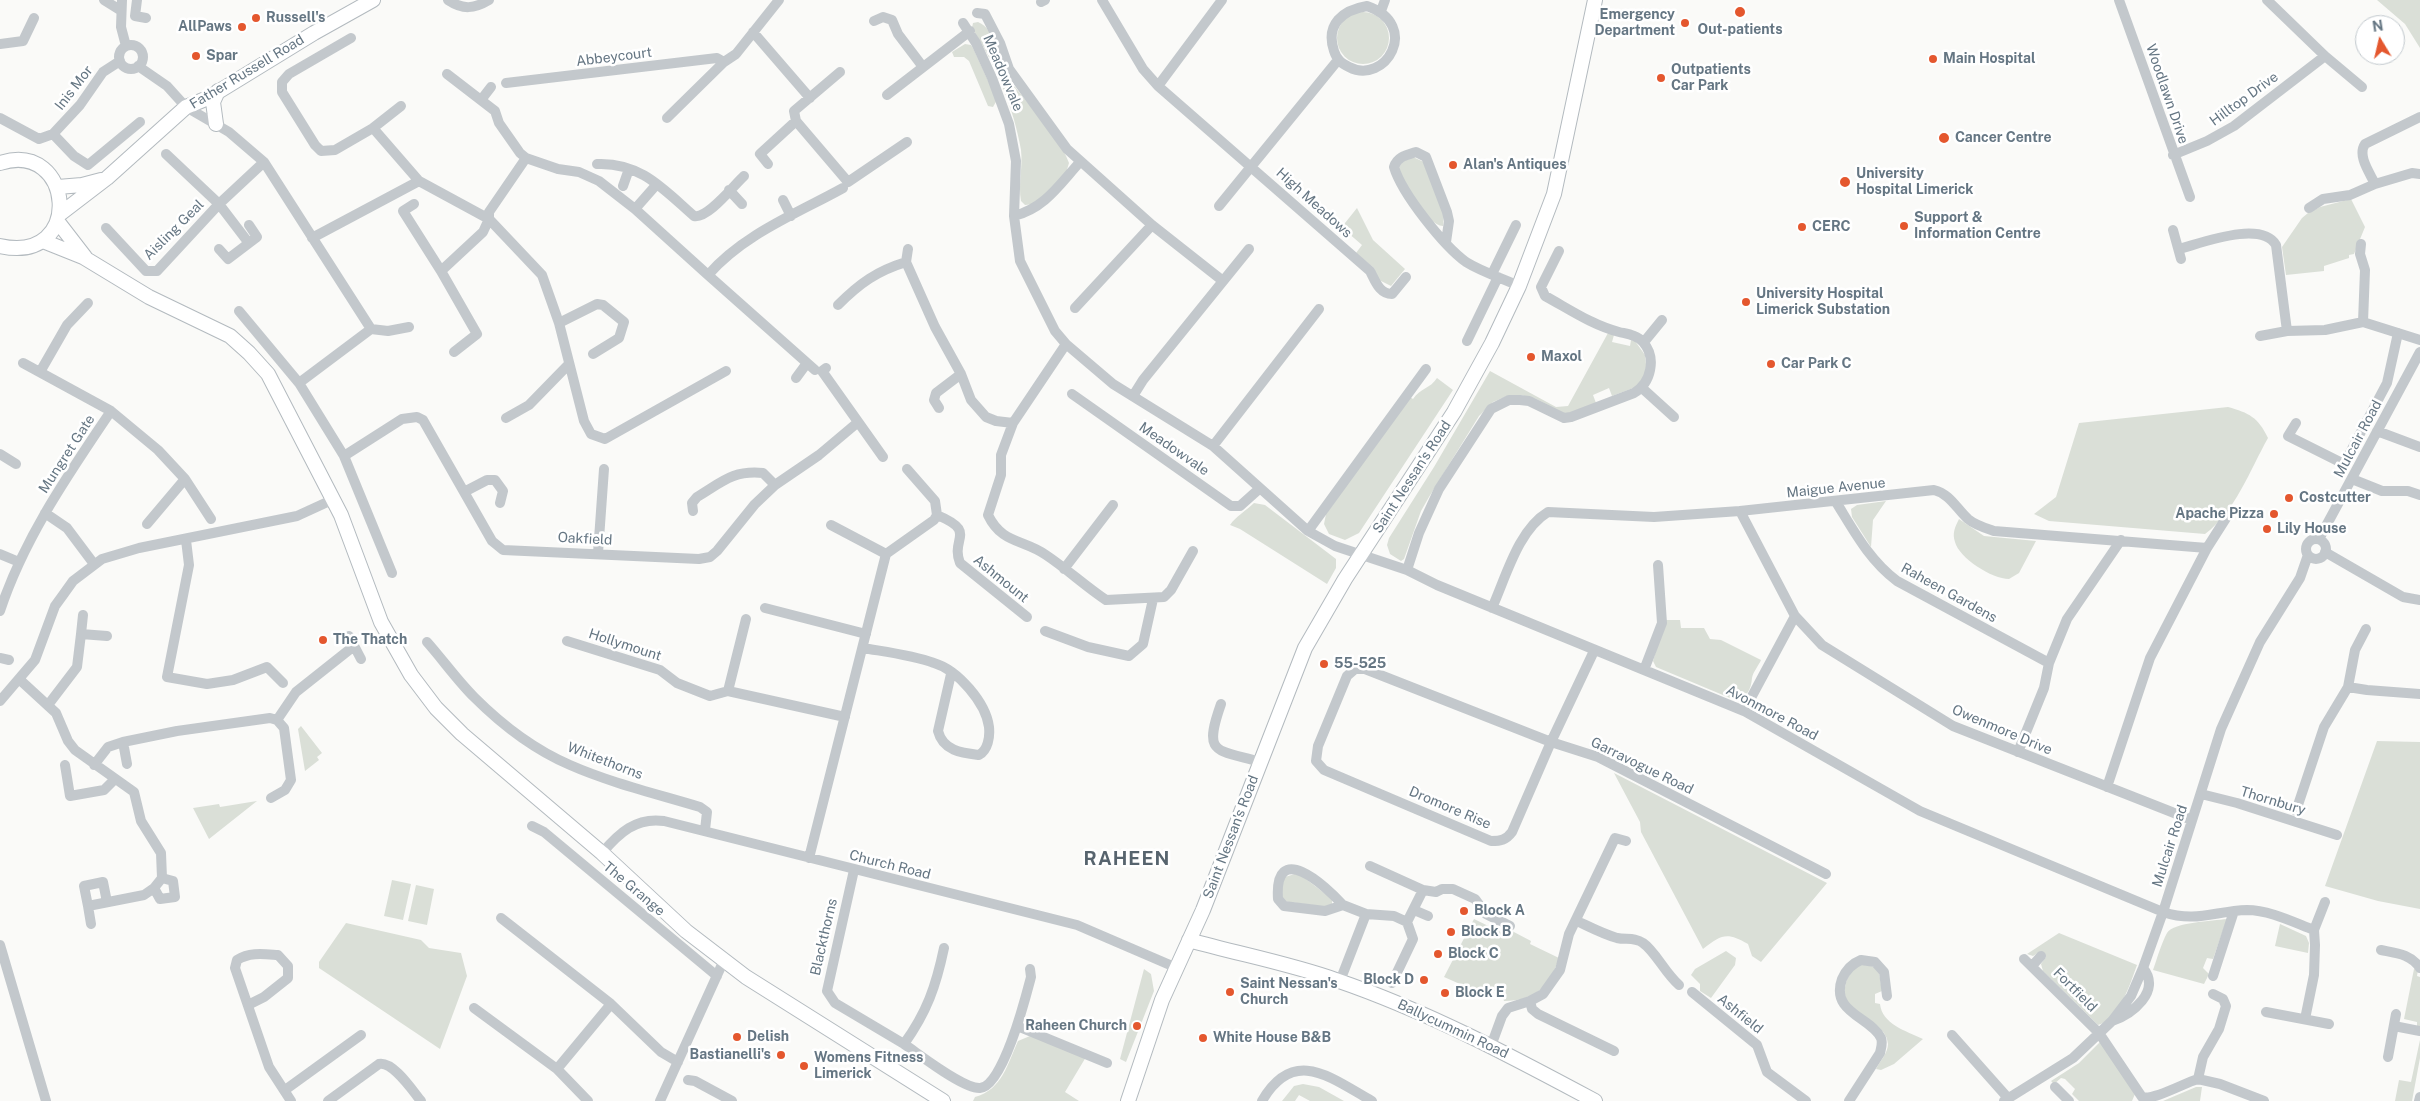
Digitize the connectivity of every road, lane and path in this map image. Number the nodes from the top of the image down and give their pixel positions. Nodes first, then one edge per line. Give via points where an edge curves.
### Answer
1 (104, 0) edge
2 (137, 0) edge
3 (373, 0) edge
4 (448, 0) edge
5 (488, 0) edge
6 (779, 0) edge
7 (1102, 0) edge
8 (1222, 0) edge
9 (1385, 0) edge
10 (1595, 0) edge
11 (2119, 0) edge
12 (2267, 0) edge
13 (121, 5) edge
14 (1380, 11) junction
15 (978, 13) dead end
16 (34, 18) dead end
17 (146, 18) dead end
18 (874, 21) dead end
19 (753, 32) junction
20 (351, 38) dead end
21 (0, 44) edge
22 (126, 46) junction
23 (2325, 56) junction
24 (1338, 60) junction
25 (120, 61) junction
26 (724, 62) junction
27 (138, 66) junction
28 (923, 67) junction
29 (840, 72) dead end
30 (447, 74) dead end
31 (506, 84) dead end
32 (1158, 86) junction
33 (491, 87) dead end
34 (2362, 87) dead end
35 (218, 91) junction
36 (887, 94) dead end
37 (810, 98) junction
38 (480, 100) junction
39 (401, 106) dead end
40 (186, 107) junction
41 (2420, 117) edge
42 (0, 118) edge
43 (667, 118) dead end
44 (796, 121) junction
45 (140, 122) dead end
46 (216, 124) junction
47 (373, 128) junction
48 (53, 134) junction
49 (907, 142) dead end
50 (166, 154) dead end
51 (2173, 155) junction
52 (526, 158) junction
53 (2, 160) edge
54 (264, 162) junction
55 (1080, 162) junction
56 (597, 164) dead end
57 (768, 164) dead end
58 (1251, 165) junction
59 (629, 169) junction
60 (2420, 174) edge
61 (744, 176) dead end
62 (107, 178) junction
63 (419, 181) junction
64 (657, 184) junction
65 (2375, 184) junction
66 (623, 186) dead end
67 (58, 187) junction
68 (843, 188) dead end
69 (729, 190) junction
70 (2190, 197) dead end
71 (783, 200) dead end
72 (219, 204) junction
73 (414, 204) dead end
74 (742, 204) dead end
75 (1219, 206) dead end
76 (2309, 208) dead end
77 (635, 209) junction
78 (791, 216) junction
79 (1014, 216) junction
80 (59, 218) junction
81 (489, 219) junction
82 (249, 225) dead end
83 (1152, 225) junction
84 (1516, 225) dead end
85 (106, 228) dead end
86 (2173, 230) dead end
87 (312, 238) junction
88 (42, 241) junction
89 (248, 242) junction
90 (1446, 242) junction
91 (2361, 244) dead end
92 (0, 246) edge
93 (219, 248) dead end
94 (908, 249) dead end
95 (2179, 249) junction
96 (1249, 250) dead end
97 (1559, 250) dead end
98 (86, 260) junction
99 (2181, 260) dead end
100 (906, 262) junction
101 (442, 271) junction
102 (708, 275) junction
103 (1495, 275) junction
104 (1406, 277) dead end
105 (1223, 281) junction
106 (1519, 286) junction
107 (88, 302) dead end
108 (838, 305) dead end
109 (1075, 308) dead end
110 (1319, 308) dead end
111 (239, 311) dead end
112 (1662, 320) dead end
113 (2363, 322) junction
114 (559, 323) junction
115 (409, 327) dead end
116 (371, 329) junction
117 (2287, 330) junction
118 (2398, 332) junction
119 (2260, 336) dead end
120 (1467, 340) dead end
121 (2420, 340) edge
122 (1644, 342) junction
123 (1066, 344) junction
124 (454, 352) dead end
125 (2420, 352) edge
126 (593, 354) dead end
127 (22, 363) dead end
128 (569, 364) junction
129 (826, 368) dead end
130 (1426, 369) dead end
131 (726, 371) dead end
132 (40, 372) junction
133 (961, 374) junction
134 (796, 378) dead end
135 (299, 382) junction
136 (1642, 388) junction
137 (1072, 394) dead end
138 (1133, 396) junction
139 (939, 408) dead end
140 (112, 411) junction
141 (506, 418) dead end
142 (1674, 418) dead end
143 (857, 422) junction
144 (1013, 423) junction
145 (2296, 423) dead end
146 (2377, 431) junction
147 (1212, 446) junction
148 (2420, 447) edge
149 (0, 454) edge
150 (344, 456) junction
151 (883, 458) dead end
152 (16, 464) dead end
153 (604, 469) dead end
154 (907, 469) dead end
155 (185, 479) junction
156 (2352, 479) junction
157 (775, 485) junction
158 (1259, 489) junction
159 (464, 492) junction
160 (2420, 495) edge
161 (334, 499) junction
162 (1836, 502) junction
163 (500, 503) dead end
164 (1112, 505) dead end
165 (693, 511) dead end
166 (1740, 511) junction
167 (45, 513) junction
168 (937, 515) junction
169 (2228, 515) dead end
170 (212, 519) dead end
171 (147, 524) dead end
172 (831, 525) dead end
173 (1308, 531) junction
174 (2319, 539) junction
175 (186, 540) junction
176 (2121, 540) junction
177 (2207, 548) junction
178 (1193, 550) dead end
179 (598, 553) junction
180 (0, 554) edge
181 (886, 554) junction
182 (2308, 555) junction
183 (2322, 555) junction
184 (1361, 556) junction
185 (19, 562) junction
186 (94, 564) junction
187 (1658, 565) dead end
188 (1064, 569) junction
189 (1407, 570) junction
190 (392, 573) dead end
191 (2300, 578) junction
192 (1154, 599) junction
193 (2420, 600) edge
194 (765, 608) dead end
195 (1492, 608) junction
196 (0, 611) edge
197 (83, 615) dead end
198 (1795, 616) junction
199 (1027, 618) dead end
200 (746, 619) dead end
201 (2366, 629) dead end
202 (1045, 631) dead end
203 (80, 634) junction
204 (866, 634) junction
205 (107, 636) dead end
206 (349, 636) dead end
207 (567, 641) dead end
208 (427, 642) dead end
209 (354, 646) junction
210 (863, 648) junction
211 (1594, 651) junction
212 (361, 659) dead end
213 (2049, 664) junction
214 (1355, 669) joint
215 (1644, 670) junction
216 (951, 674) junction
217 (19, 679) junction
218 (283, 683) dead end
219 (2348, 687) junction
220 (728, 692) junction
221 (2420, 694) edge
222 (0, 701) edge
223 (1221, 704) dead end
224 (48, 705) junction
225 (1744, 711) junction
226 (845, 717) junction
227 (277, 720) junction
228 (122, 742) junction
229 (1551, 742) junction
230 (2018, 752) junction
231 (1260, 762) junction
232 (127, 764) dead end
233 (65, 765) dead end
234 (94, 765) junction
235 (114, 780) junction
236 (2107, 787) junction
237 (2201, 794) junction
238 (271, 798) dead end
239 (2296, 811) dead end
240 (2192, 820) junction
241 (532, 826) dead end
242 (706, 830) junction
243 (2338, 835) dead end
244 (1626, 841) dead end
245 (602, 854) junction
246 (809, 858) junction
247 (1370, 866) dead end
248 (854, 870) junction
249 (1826, 874) dead end
250 (162, 878) junction
251 (154, 888) junction
252 (1423, 890) junction
253 (107, 902) junction
254 (2325, 902) dead end
255 (1342, 905) junction
256 (88, 906) junction
257 (1414, 910) junction
258 (2234, 911) junction
259 (2163, 912) junction
260 (1366, 914) junction
261 (1428, 916) dead end
262 (501, 918) dead end
263 (1407, 922) junction
264 (1577, 922) junction
265 (91, 924) dead end
266 (1510, 926) dead end
267 (2314, 930) junction
268 (1189, 940) junction
269 (0, 945) edge
270 (944, 948) dead end
271 (2381, 950) dead end
272 (2041, 956) dead end
273 (724, 960) junction
274 (1178, 968) junction
275 (2420, 968) edge
276 (1030, 969) dead end
277 (717, 976) junction
278 (2213, 976) dead end
279 (1340, 981) junction
280 (1392, 982) dead end
281 (1679, 985) dead end
282 (1692, 992) dead end
283 (2213, 994) dead end
284 (1887, 996) dead end
285 (1530, 1001) junction
286 (611, 1004) junction
287 (248, 1005) junction
288 (474, 1008) dead end
289 (2266, 1012) dead end
290 (2396, 1014) dead end
291 (2305, 1019) junction
292 (2329, 1024) dead end
293 (1017, 1026) junction
294 (2394, 1026) junction
295 (2420, 1032) edge
296 (2099, 1033) junction
297 (361, 1035) dead end
298 (1952, 1035) dead end
299 (904, 1044) junction
300 (1491, 1046) junction
301 (1614, 1051) dead end
302 (2388, 1057) dead end
303 (678, 1062) junction
304 (1107, 1063) dead end
305 (557, 1069) junction
306 (2198, 1079) junction
307 (688, 1080) dead end
308 (2055, 1087) dead end
309 (285, 1090) junction
310 (2420, 1097) edge
311 (1129, 1098) edge
312 (2140, 1099) edge
313 (2006, 1100) edge
314 (46, 1101) edge
315 (292, 1101) edge
316 (328, 1101) edge
317 (421, 1101) edge
318 (588, 1101) edge
319 (660, 1101) edge
320 (732, 1101) edge
321 (943, 1101) edge
322 (1262, 1101) edge
323 (1372, 1101) edge
324 (1595, 1101) edge
325 (1806, 1101) edge
326 (1849, 1101) edge
327 (2070, 1101) edge
328 (2264, 1101) edge
329 (2419, 1101) edge

1 - 13 street
2 - 17 street via 135,16
3 - 35 main road, Father Russell Road
4 - 5 street via 463,8 471,8
6 - 19 street
7 - 32 street, High Meadows via 1143,69
8 - 32 street
9 - 14 street
10 - 106 main road, Saint Nessan's Road via 1558,183
11 - 51 street, Woodlawn Drive
12 - 23 street
13 - 22 street via 121,27
14 - 24 street via 1367,6 1352,8 1339,18 1332,33
14 - 24 street via 1391,22 1396,37 1392,53 1380,66 1365,71 1351,68
15 - 55 street, Meadowvale via 984,14 1000,43 1009,70
16 - 21 street via 23,41
18 - 28 street via 883,17 892,20 898,34
19 - 26 street via 736,54
19 - 37 street
20 - 47 street via 290,74 282,82 281,89 321,151 335,150
22 - 25 street via 120,51
22 - 27 street via 133,45 141,51 142,61
23 - 34 street
23 - 51 street, Hilltop Drive via 2234,126
24 - 58 street
25 - 27 street via 128,68
25 - 48 street, Inis Mor via 104,72 80,106
26 - 31 street, Abbeycourt via 717,58
26 - 43 street
27 - 40 street via 167,86
28 - 36 street, Meadowvale
28 - 79 street, Meadowvale via 966,27 996,86 1010,124 1016,161
29 - 37 street
30 - 38 street
32 - 58 street, High Meadows
33 - 38 street
35 - 40 main road, Father Russell Road
35 - 46 main road via 213,102
37 - 44 street via 794,111
38 - 52 street via 495,111
39 - 47 street
40 - 46 street
40 - 62 main road, Father Russell Road
41 - 65 street via 2365,144 2362,156
42 - 48 street via 39,138
44 - 49 street via 848,182
44 - 57 street via 760,154
45 - 48 street via 88,165 74,156
46 - 54 street
47 - 63 street
50 - 72 street, Aisling Geal
51 - 70 street, Woodlawn Drive
52 - 77 street via 579,172 598,181
52 - 81 street via 489,212
53 - 67 main road via 23,160 37,165
54 - 72 street
54 - 87 street
55 - 79 street via 1043,204
55 - 83 street, Meadowvale
56 - 59 street
58 - 75 street
58 - 104 street, High Meadows via 1370,271 1379,288 1389,294 1396,292
59 - 64 street via 648,176
59 - 66 street
60 - 65 street via 2412,173
61 - 69 street
62 - 67 main road, Father Russell Road
62 - 80 main road, Father Russell Road
63 - 81 street
63 - 87 street
64 - 69 street via 699,217
64 - 77 street
65 - 76 street via 2350,195 2323,199
67 - 80 main road via 61,200
68 - 78 street
69 - 74 street
71 - 78 street
72 - 85 street, Aisling Geal via 157,271 146,271
72 - 89 street, Aisling Geal
73 - 101 street via 403,211
77 - 102 street
78 - 102 street via 742,242
79 - 123 street, Meadowvale via 1020,261 1055,331
80 - 88 main road, Father Russell Road
80 - 98 main road
81 - 101 street via 483,232
81 - 114 street via 542,275
82 - 89 street via 257,237
83 - 105 street, Meadowvale
83 - 109 street
84 - 103 street
86 - 95 street
87 - 116 street
88 - 92 main road via 29,248 14,250
88 - 98 main road
89 - 93 street via 228,259
90 - 90 street via 1404,189 1394,168 1404,156 1416,152 1426,157 1447,212
90 - 103 street via 1469,263
91 - 113 street
94 - 100 street
95 - 99 street
95 - 117 street via 2254,232 2267,235 2276,245
96 - 105 street
97 - 122 street via 1541,287 1545,296 1598,325 1636,336
98 - 161 main road via 149,297 230,336 249,353 268,374
100 - 108 street via 859,284
100 - 133 street via 935,327
101 - 124 street via 477,334
102 - 134 street via 811,367
103 - 106 street
103 - 120 street
105 - 138 street
106 - 184 main road, Saint Nessan's Road via 1454,412
107 - 132 street via 67,325
110 - 147 street, Meadowvale
111 - 135 street
112 - 122 street
113 - 117 street via 2325,330
113 - 118 street
114 - 126 street via 597,304 624,322 620,338
114 - 128 street
115 - 116 street via 388,331
116 - 135 street
117 - 119 street
118 - 121 street
118 - 145 street via 2387,384 2344,464 2288,436
122 - 136 street via 1650,376
123 - 138 street, Meadowvale via 1113,384
123 - 144 street
125 - 146 street, Mulcair Road
127 - 132 street
128 - 131 street via 590,434 605,439
128 - 141 street via 529,404
129 - 143 street via 822,371
130 - 173 street
132 - 140 street
133 - 139 street via 936,393 934,400
133 - 144 street via 979,411 996,422
135 - 150 street
136 - 142 street
136 - 189 street via 1564,418 1530,402 1509,400 1491,409 1439,488 1418,533
137 - 158 street, Meadowvale via 1230,506 1240,506
138 - 147 street, Meadowvale
140 - 155 street via 158,450
140 - 167 street, Mungret Gate
143 - 151 street
143 - 157 street, Oakfield via 819,455
144 - 188 street via 1001,455 1001,475 988,515 1005,537 1030,546
146 - 148 street
146 - 156 street, Mulcair Road
147 - 158 street, Meadowvale
149 - 152 street
150 - 159 street, Oakfield via 402,419 417,417 423,420
150 - 190 street
153 - 179 street
154 - 168 street via 935,501
155 - 170 street
155 - 171 street
156 - 160 street via 2382,491 2408,491
156 - 174 street, Mulcair Road
157 - 165 street via 763,473 736,474 697,497 692,503
157 - 179 street, Oakfield via 710,557
158 - 173 street, Meadowvale
159 - 163 street via 487,480 495,480 503,491
159 - 179 street, Oakfield via 492,541 503,550
161 - 175 street via 297,516
161 - 245 main road via 381,622 410,675 462,734
162 - 166 street, Maigue Avenue
162 - 176 street, Maigue Avenue via 1934,490 1943,492 1969,520 1994,531
162 - 213 street, Raheen Gardens via 1868,552 1897,581
164 - 188 street
166 - 195 street, Maigue Avenue via 1654,517 1548,512 1536,519 1525,532
166 - 198 street, Owenmore Drive
167 - 185 street, Mungret Gate
167 - 186 street, Mungret Gate via 67,528
168 - 181 street
168 - 199 street, Ashmount via 959,529 962,536 957,556 960,564
169 - 177 street
172 - 181 street
173 - 184 street, Meadowvale
174 - 182 street via 2308,542
174 - 183 street via 2326,546
175 - 186 street via 119,553
175 - 218 street via 189,565 167,677 207,684 233,680 267,667
176 - 177 street
176 - 213 street via 2067,619
177 - 236 street via 2150,658
178 - 192 street via 1171,590 1164,597
180 - 185 street
181 - 204 street
182 - 183 street via 2314,559
182 - 191 street, Mulcair Road
183 - 191 street
183 - 193 street via 2402,597
184 - 189 street, Avonmore Road
184 - 231 main road, Saint Nessan's Road via 1315,628
185 - 196 street, Mungret Gate
186 - 217 street via 73,581 56,606 35,660
187 - 215 street via 1662,623
188 - 192 street via 1106,600
189 - 195 street, Avonmore Road
191 - 237 street, Mulcair Road via 2260,642 2221,729
192 - 202 street via 1143,644 1129,656 1088,647
194 - 204 street
195 - 211 street, Avonmore Road
197 - 203 street
198 - 225 street
198 - 230 street, Owenmore Drive via 1822,645 1953,726
200 - 220 street
201 - 219 street via 2355,650
203 - 205 street
203 - 224 street via 77,667
204 - 210 street
206 - 209 street
207 - 220 street, Hollymount via 660,670 677,683 710,696
208 - 242 street, Whitethorns via 474,697 509,728 568,764 700,807 707,812
209 - 212 street
209 - 227 street via 296,692
210 - 216 street via 936,663
210 - 226 street
211 - 215 street, Avonmore Road
211 - 229 street, Dromore Rise
213 - 230 street via 2044,688
214 - 229 street, Garravogue Road via 1365,669
214 - 229 street, Dromore Rise via 1347,676 1318,746 1319,766 1490,840 1499,841 1512,832
215 - 225 street, Avonmore Road
216 - 216 street via 976,696 986,712 989,729 986,748 979,755 949,748 939,737
217 - 222 street
217 - 224 street
219 - 221 street
219 - 239 street via 2324,727
220 - 226 street, Hollymount
223 - 231 street via 1212,729 1214,745 1220,750
224 - 234 street via 56,714 68,741
225 - 259 street, Avonmore Road via 1920,811
226 - 246 street
227 - 228 street via 270,718
227 - 238 street via 284,728 292,780 285,790
228 - 232 street
228 - 234 street via 108,747
229 - 249 street, Garravogue Road via 1598,757
230 - 236 street, Owenmore Drive
231 - 268 main road, Saint Nessan's Road
233 - 235 street via 70,796 104,790
234 - 235 street
235 - 250 street via 134,792 141,821 161,853
236 - 240 street, Owenmore Drive
237 - 240 street, Mulcair Road
237 - 243 street, Thornbury
240 - 259 street, Mulcair Road
241 - 277 street, The Grange via 544,832
242 - 245 street, Church Road via 653,819 642,820 620,834
242 - 246 street, Church Road
244 - 264 street via 1615,838
245 - 273 main road via 686,931
246 - 248 street, Church Road
247 - 252 street
248 - 274 street, Church Road via 1077,925
248 - 299 street, Blackthorns via 827,991 835,1003
250 - 251 street
250 - 251 street via 173,881 175,897 160,899
251 - 253 street via 144,895
252 - 257 street
252 - 266 street via 1453,889 1475,899 1486,914
253 - 256 street
253 - 256 street via 103,882 84,886
254 - 267 street
255 - 255 street via 1305,872 1294,868 1282,874 1277,896 1281,904 1324,911
255 - 260 street
256 - 265 street
257 - 261 street
257 - 263 street
258 - 259 street via 2189,918
258 - 267 street via 2261,911
258 - 278 street
259 - 296 street, Mulcair Road via 2131,996
260 - 263 street via 1394,916
260 - 279 street
262 - 286 street
263 - 280 street via 1413,939
264 - 281 street via 1643,943
264 - 285 street via 1569,934 1560,970 1543,994
267 - 291 street via 2314,975
268 - 274 main road, Saint Nessan's Road
268 - 279 main road, Ballycummin Road
269 - 314 street
270 - 299 street via 934,990 921,1020
271 - 275 street via 2406,955
272 - 296 street, Fortfield via 2028,962
273 - 277 street
273 - 321 main road via 769,992
274 - 311 main road, Saint Nessan's Road via 1162,1000
276 - 293 street via 1031,977
277 - 303 street
279 - 300 main road, Ballycummin Road via 1436,1019
282 - 325 street, Ashfield via 1757,1045 1767,1072
283 - 306 street via 2223,999 2226,1006 2219,1029 2203,1057
284 - 326 street via 1884,972 1876,962 1861,960 1847,970 1840,991 1843,1000 1854,1016 1876,1032 1882,1045 1880,1054
285 - 300 street via 1508,1008
285 - 301 street via 1538,1014
286 - 303 street via 661,1052
286 - 305 street
287 - 287 street via 235,968 237,960 252,954 278,955 288,966 288,978
287 - 309 street via 270,1067
288 - 305 street
289 - 291 street
290 - 294 street
291 - 292 street
293 - 299 street, Blackthorns via 1001,1066 980,1088 966,1085
293 - 304 street
294 - 295 street
294 - 302 street
296 - 312 street, Fortfield
296 - 313 street, Mulcair Road via 2060,1068
297 - 309 street
298 - 313 street
300 - 324 main road, Ballycummin Road
303 - 319 street
305 - 318 street
306 - 312 street via 2155,1097
306 - 328 street
307 - 320 street
308 - 327 street
309 - 315 street
310 - 329 street
316 - 317 street via 384,1063 392,1066
322 - 323 street via 1274,1082 1298,1070 1317,1071

